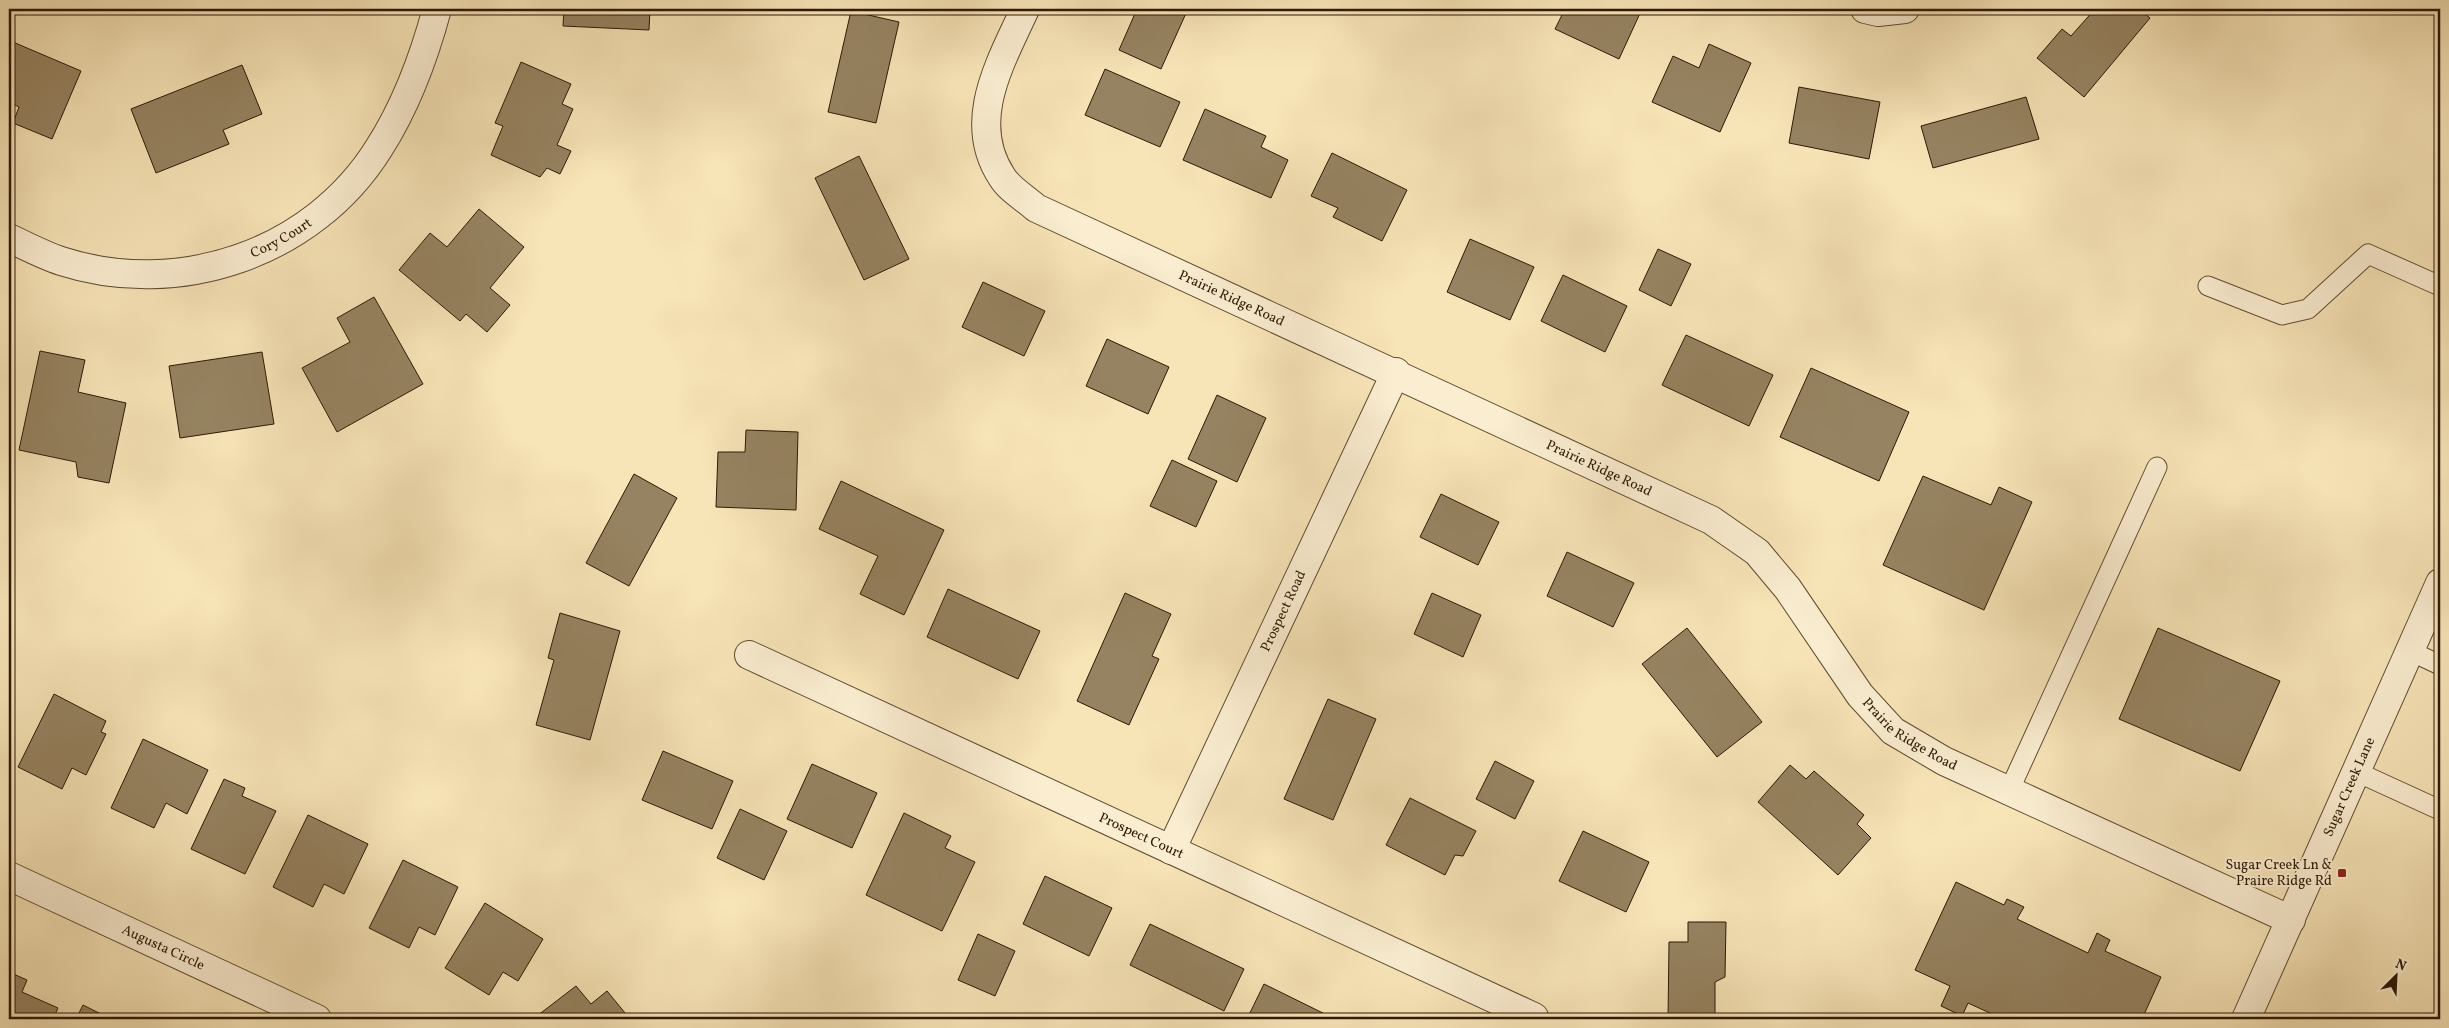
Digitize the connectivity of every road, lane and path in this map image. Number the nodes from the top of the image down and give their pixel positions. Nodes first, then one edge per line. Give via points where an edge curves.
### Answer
1 (437, 9) edge
2 (1025, 9) edge
3 (1864, 9) edge
4 (1905, 9) edge
5 (9, 238) edge
6 (2208, 286) dead end
7 (2440, 286) edge
8 (1396, 372) junction
9 (2157, 467) dead end
10 (2440, 583) edge
11 (2410, 651) junction
12 (749, 655) dead end
13 (2440, 665) edge
14 (2357, 772) junction
15 (2009, 791) junction
16 (2440, 810) edge
17 (1171, 850) junction
18 (9, 876) edge
19 (2291, 920) junction
20 (1534, 1017) dead end
21 (317, 1019) edge
22 (2246, 1019) edge

1 - 5 street, Cory Court via 426,50 379,148 346,192 305,227 257,253 214,268 160,276 106,272 60,261
2 - 8 street, Prairie Ridge Road via 996,74 986,111 986,147 1002,178 1036,208
3 - 4 street via 1878,12
6 - 7 lane via 2282,315 2308,309 2368,254
8 - 15 street, Prairie Ridge Road via 1712,520 1756,552 1788,589 1860,695 1893,731 1944,761
8 - 17 street, Prospect Road
9 - 15 lane
10 - 11 street, Sugar Creek Lane
11 - 13 lane
11 - 14 street, Sugar Creek Lane
12 - 17 street, Prospect Court
14 - 16 lane
14 - 19 street, Sugar Creek Lane
15 - 19 street, Prairie Ridge Road
17 - 20 street, Prospect Court
18 - 21 street, Augusta Circle
19 - 22 street, Sugar Creek Lane

